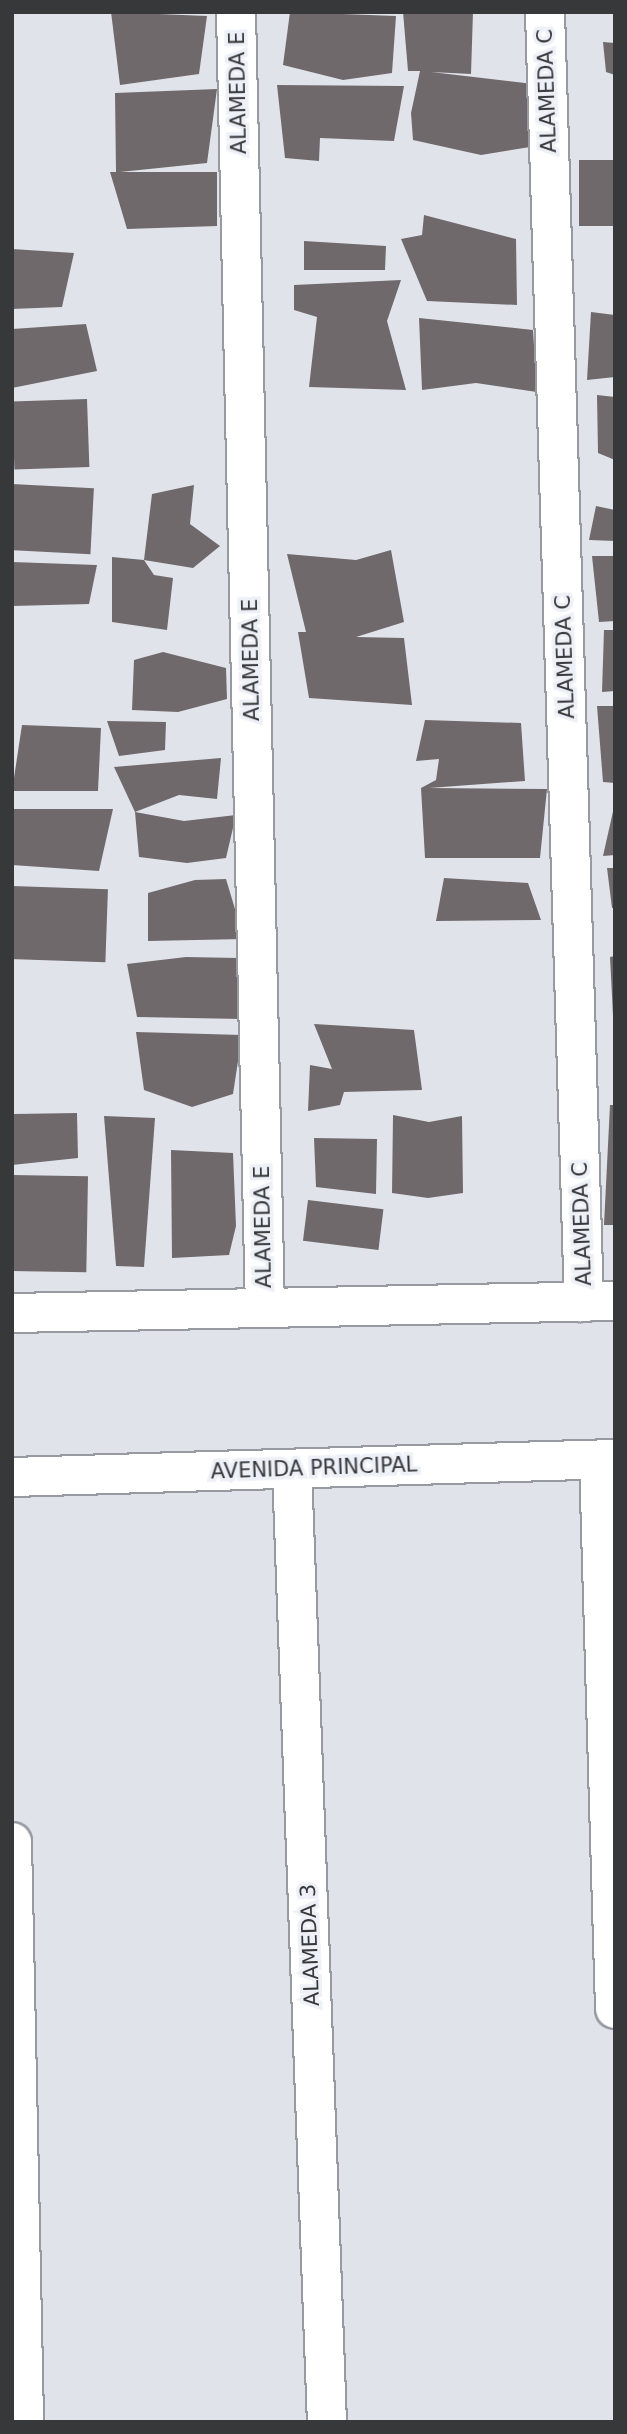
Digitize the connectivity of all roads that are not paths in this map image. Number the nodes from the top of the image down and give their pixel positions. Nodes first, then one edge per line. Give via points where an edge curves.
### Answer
1 (236, 12) edge
2 (545, 12) edge
3 (599, 1302) edge
4 (265, 1308) junction
5 (12, 1313) edge
6 (607, 1460) edge
7 (292, 1469) junction
8 (12, 1477) edge
9 (12, 1842) edge
10 (615, 2010) edge
11 (24, 2422) edge
12 (327, 2422) edge

1 - 4 street, ALAMEDA E
2 - 3 street, ALAMEDA C
3 - 4 street
4 - 5 street
6 - 7 street, AVENIDA PRINCIPAL
6 - 10 street
7 - 8 street, AVENIDA PRINCIPAL
7 - 12 street, ALAMEDA 3
9 - 11 street

